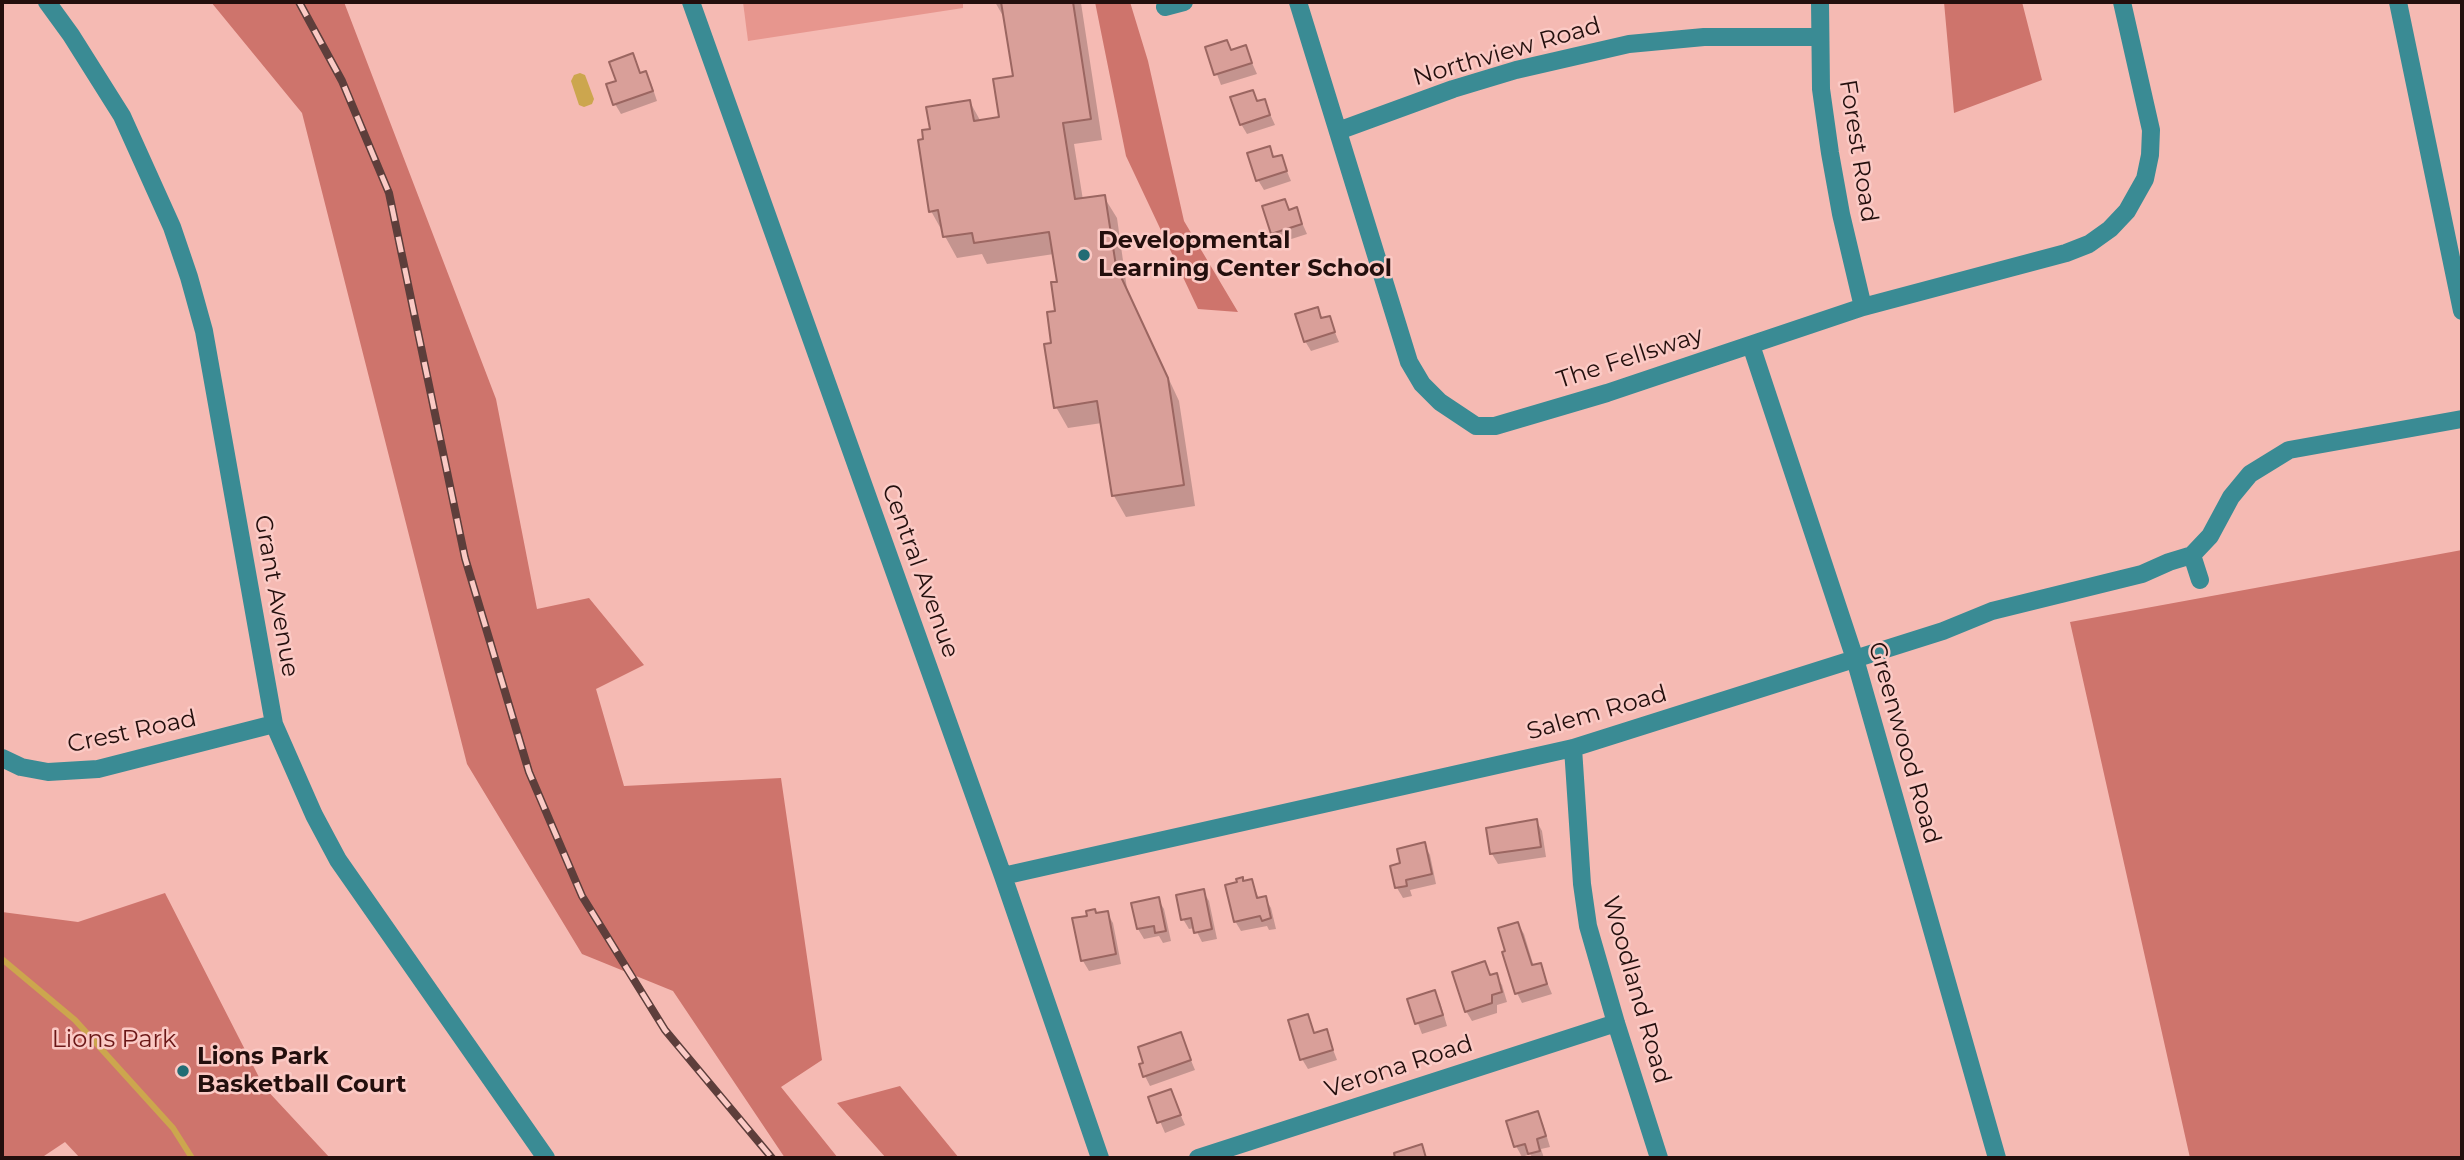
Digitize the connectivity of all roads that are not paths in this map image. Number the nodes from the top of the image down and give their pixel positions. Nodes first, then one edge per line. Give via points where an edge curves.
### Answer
1 (47, 2) edge
2 (691, 2) edge
3 (1184, 2) edge
4 (1298, 2) edge
5 (1820, 2) edge
6 (2122, 2) edge
7 (2398, 2) edge
8 (1165, 7) dead end
9 (1819, 37) junction
10 (1338, 131) junction
11 (1863, 307) junction
12 (2462, 311) edge
13 (1751, 345) junction
14 (2462, 419) edge
15 (2192, 555) junction
16 (2200, 580) dead end
17 (1855, 659) junction
18 (274, 724) junction
19 (1573, 748) junction
20 (2, 758) edge
21 (1003, 876) junction
22 (1616, 1023) junction
23 (547, 1158) edge
24 (1100, 1158) edge
25 (1198, 1158) edge
26 (1659, 1158) edge
27 (1997, 1158) edge

1 - 18 street, Grant Avenue via 122,116 189,277 204,331
2 - 21 street, Central Avenue
3 - 8 street
4 - 10 street, The Fellsway
5 - 9 street, Forest Road
6 - 11 street, The Fellsway via 2151,130 2145,179 2127,211 2089,244 2067,253
7 - 12 street
9 - 10 street, Northview Road via 1703,37 1629,44 1516,70
9 - 11 street, Forest Road via 1829,153
10 - 13 street, The Fellsway via 1409,362 1440,402 1476,426 1495,426
11 - 13 street, The Fellsway
13 - 17 street, Greenwood Road
14 - 15 street via 2289,450 2250,474 2210,536
15 - 16 street
15 - 17 street, Salem Road via 2142,574 1992,611
17 - 19 street, Salem Road
17 - 27 street, Greenwood Road
18 - 20 street, Crest Road via 98,769 48,772
18 - 23 street, Grant Avenue via 338,860
19 - 21 street, Salem Road
19 - 22 street, Woodland Road via 1581,884
21 - 24 street, Central Avenue
22 - 25 street, Verona Road
22 - 26 street, Woodland Road

